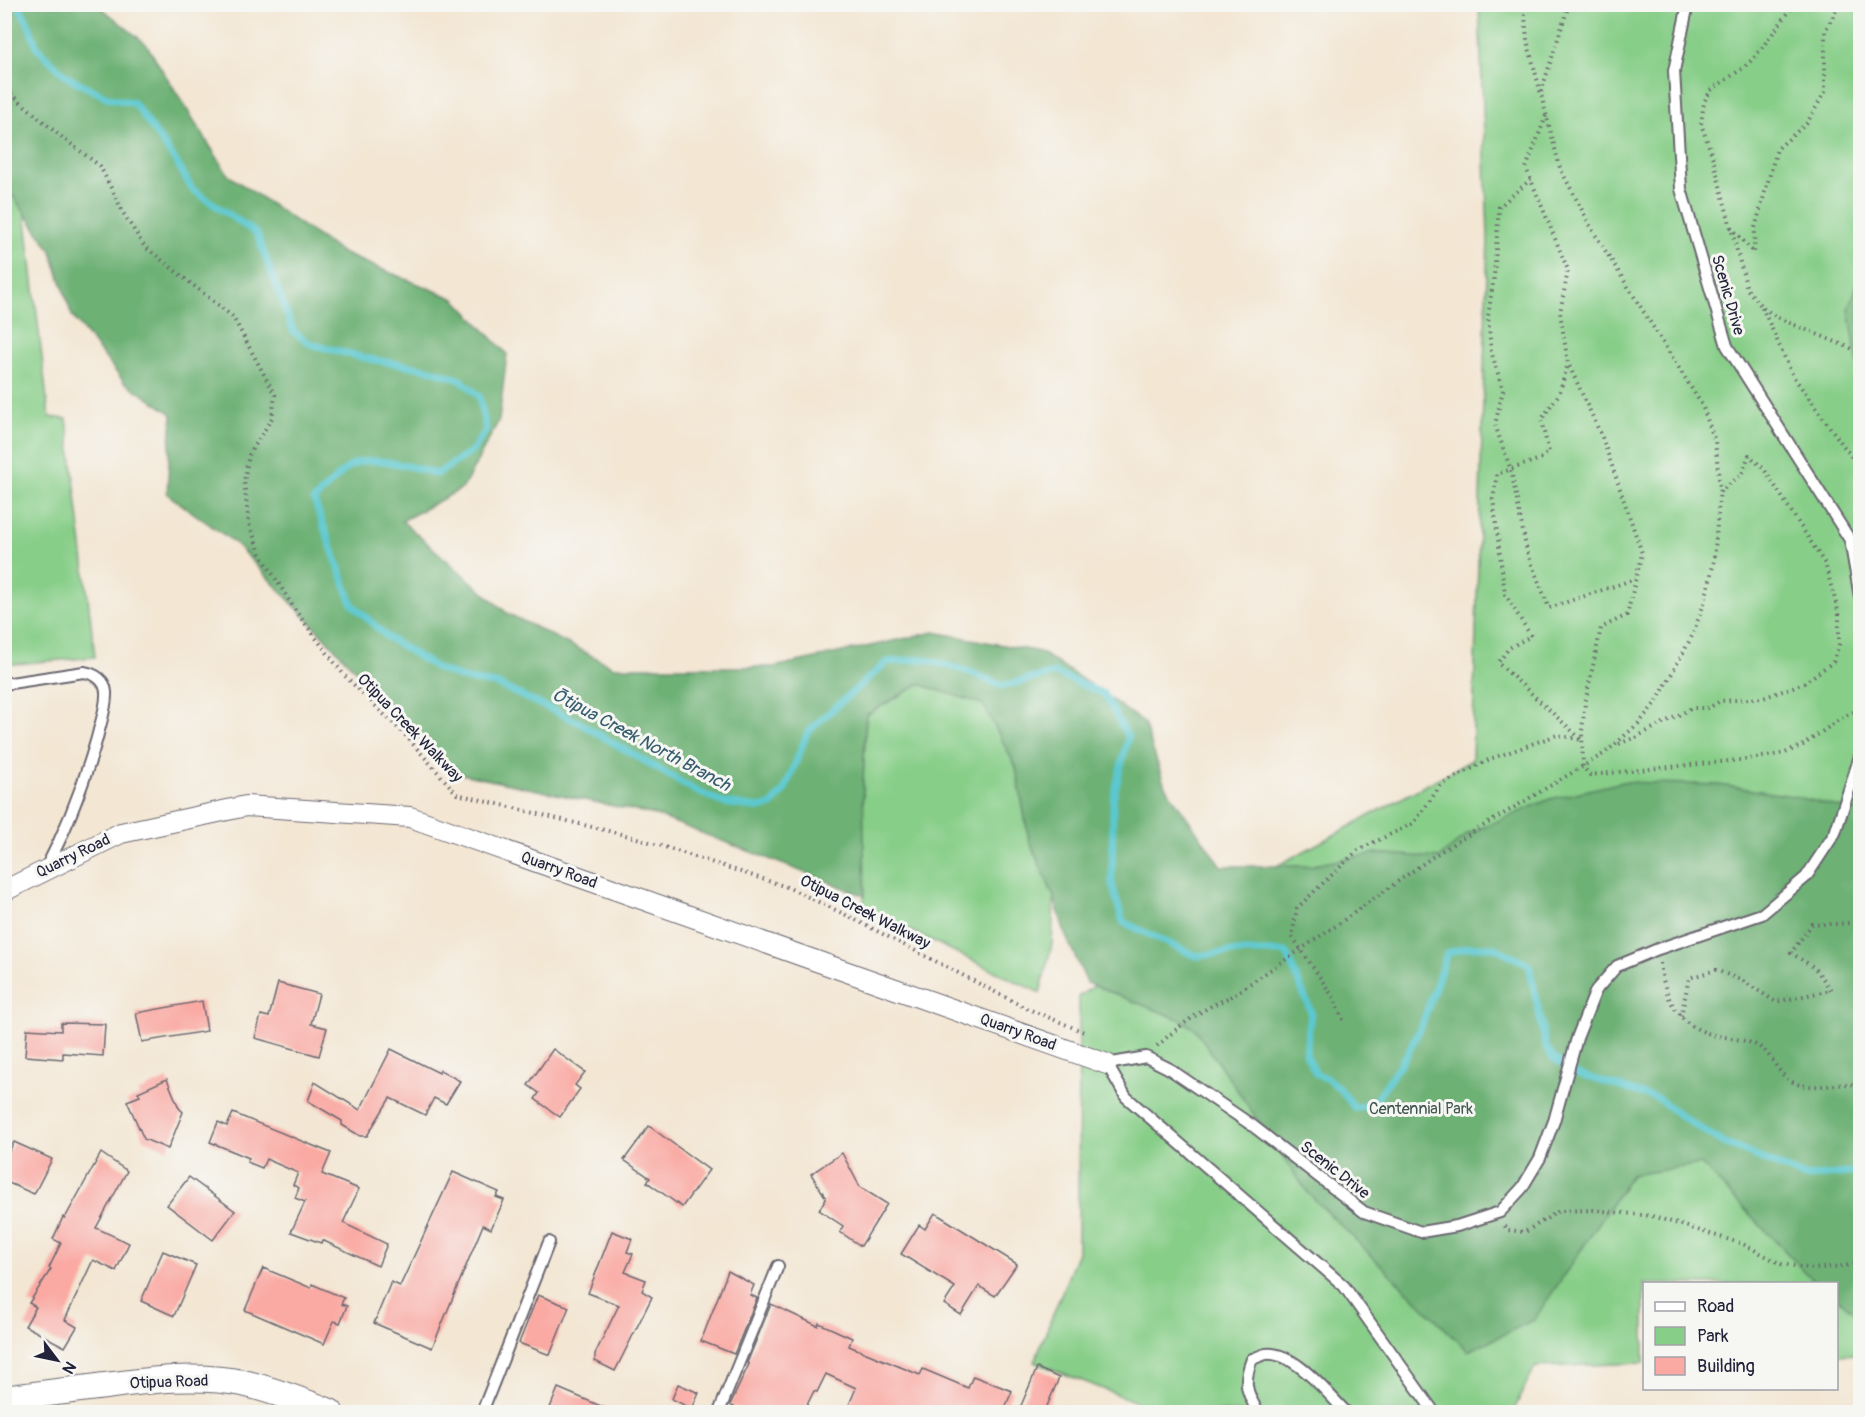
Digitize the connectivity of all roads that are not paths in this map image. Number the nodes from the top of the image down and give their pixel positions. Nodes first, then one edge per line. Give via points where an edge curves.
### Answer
1 (1688, 4) edge
2 (1860, 597) edge
3 (4, 684) edge
4 (1860, 756) edge
5 (44, 870) junction
6 (4, 891) edge
7 (1107, 1064) junction
8 (549, 1242) dead end
9 (778, 1266) dead end
10 (4, 1399) edge
11 (330, 1413) edge
12 (482, 1413) edge
13 (719, 1413) edge
14 (1258, 1413) edge
15 (1346, 1413) edge
16 (1434, 1413) edge

1 - 2 lane, Scenic Drive via 1674,71 1681,189 1723,335 1850,540
3 - 5 lane via 84,672 102,681 106,691 86,776
4 - 7 lane, Scenic Drive via 1835,832 1806,877 1762,914 1617,966 1596,990 1540,1158 1522,1188 1500,1212 1457,1226 1421,1232 1364,1212 1182,1077 1146,1057
5 - 6 street, Quarry Road
5 - 7 street, Quarry Road via 122,832 246,806 410,817
7 - 16 lane via 1126,1097 1344,1286
8 - 12 lane
9 - 13 lane
10 - 11 street, Otipua Road via 139,1381 201,1378 242,1383
14 - 15 lane via 1248,1395 1246,1375 1252,1359 1266,1354 1302,1368

